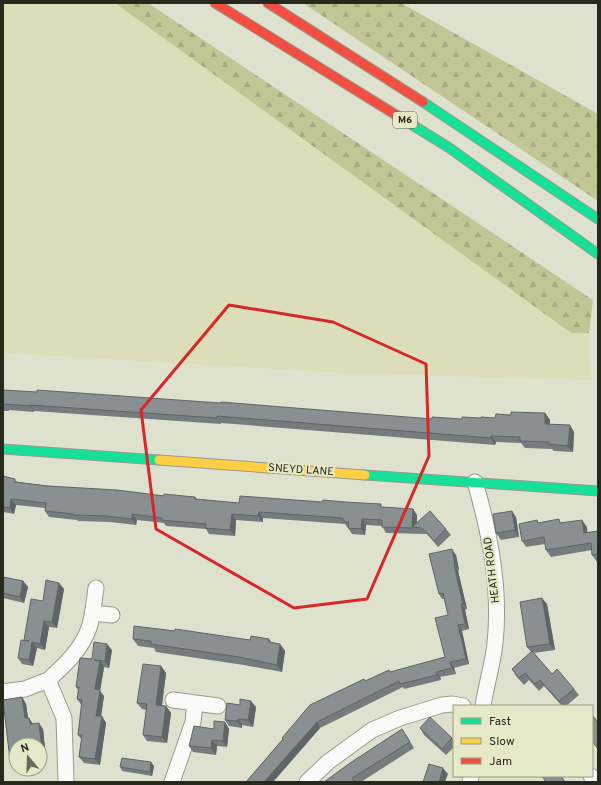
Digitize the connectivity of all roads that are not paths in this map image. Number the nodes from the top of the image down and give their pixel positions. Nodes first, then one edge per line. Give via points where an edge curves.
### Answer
1 (215, 3) edge
2 (268, 3) edge
3 (595, 216) edge
4 (598, 254) edge
5 (3, 449) edge
6 (475, 482) junction
7 (598, 491) edge
8 (96, 588) dead end
9 (92, 613) junction
10 (112, 615) dead end
11 (48, 680) junction
12 (3, 692) edge
13 (173, 700) dead end
14 (195, 703) junction
15 (458, 705) edge
16 (483, 705) edge
17 (218, 706) dead end
18 (66, 782) edge
19 (172, 782) edge
20 (307, 782) edge

1 - 4 main road, M6 via 448,148
2 - 3 main road, M6
5 - 6 main road, SNEYD LANE
6 - 7 main road, SNEYD LANE
6 - 16 street, HEATH ROAD via 483,508 497,598 495,643
8 - 9 street
9 - 10 street
9 - 11 street via 85,638 75,654
11 - 12 street via 25,689
11 - 18 street via 64,718
13 - 14 street
14 - 17 street
14 - 19 street via 193,722
15 - 20 street via 442,705 372,730 328,762

